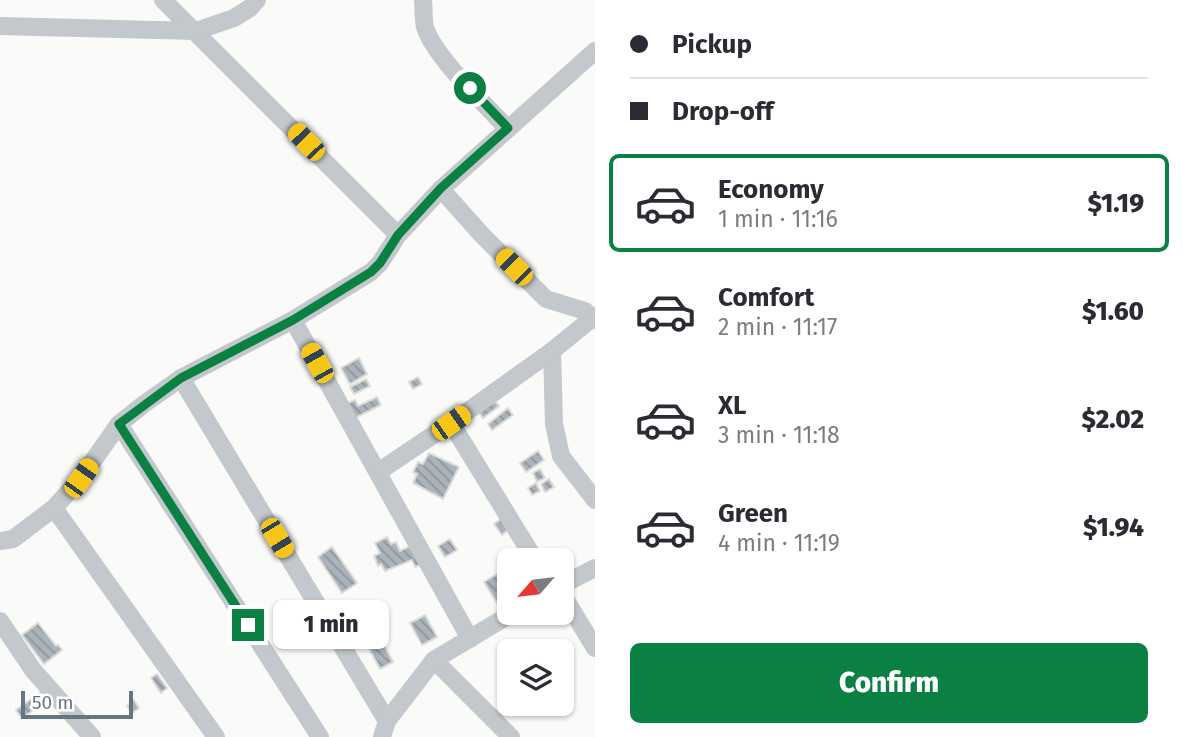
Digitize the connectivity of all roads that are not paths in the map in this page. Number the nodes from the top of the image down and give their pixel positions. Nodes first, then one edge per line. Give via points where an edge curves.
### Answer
1 (163, 0) edge
2 (257, 0) edge
3 (424, 0) edge
4 (0, 26) edge
5 (197, 31) junction
6 (595, 51) edge
7 (508, 128) junction
8 (441, 188) junction
9 (398, 235) junction
10 (594, 318) edge
11 (293, 320) junction
12 (552, 351) junction
13 (181, 378) junction
14 (451, 423) junction
15 (119, 424) junction
16 (378, 472) junction
17 (595, 500) edge
18 (54, 508) junction
19 (0, 541) edge
20 (528, 548) edge
21 (595, 568) edge
22 (574, 579) edge
23 (574, 614) edge
24 (0, 621) edge
25 (497, 622) edge
26 (470, 639) junction
27 (595, 648) edge
28 (433, 660) junction
29 (385, 729) edge
30 (92, 737) edge
31 (216, 737) edge
32 (320, 737) edge
33 (511, 737) edge

1 - 5 street
2 - 5 street via 234,18
3 - 7 street via 426,29 434,44
4 - 5 street
5 - 9 street
6 - 7 street
7 - 8 street
8 - 9 street
8 - 10 street via 546,299
9 - 11 street via 371,272
10 - 12 street
11 - 13 street
11 - 16 street
12 - 14 street
12 - 17 street via 554,424 561,456
13 - 15 street
13 - 29 street
14 - 16 street
14 - 20 street
15 - 18 street
15 - 32 street
16 - 26 street
18 - 19 street via 13,539
18 - 31 street
21 - 22 street
23 - 27 street
24 - 30 street via 33,670
25 - 26 street
26 - 28 street
28 - 29 street
28 - 33 street

